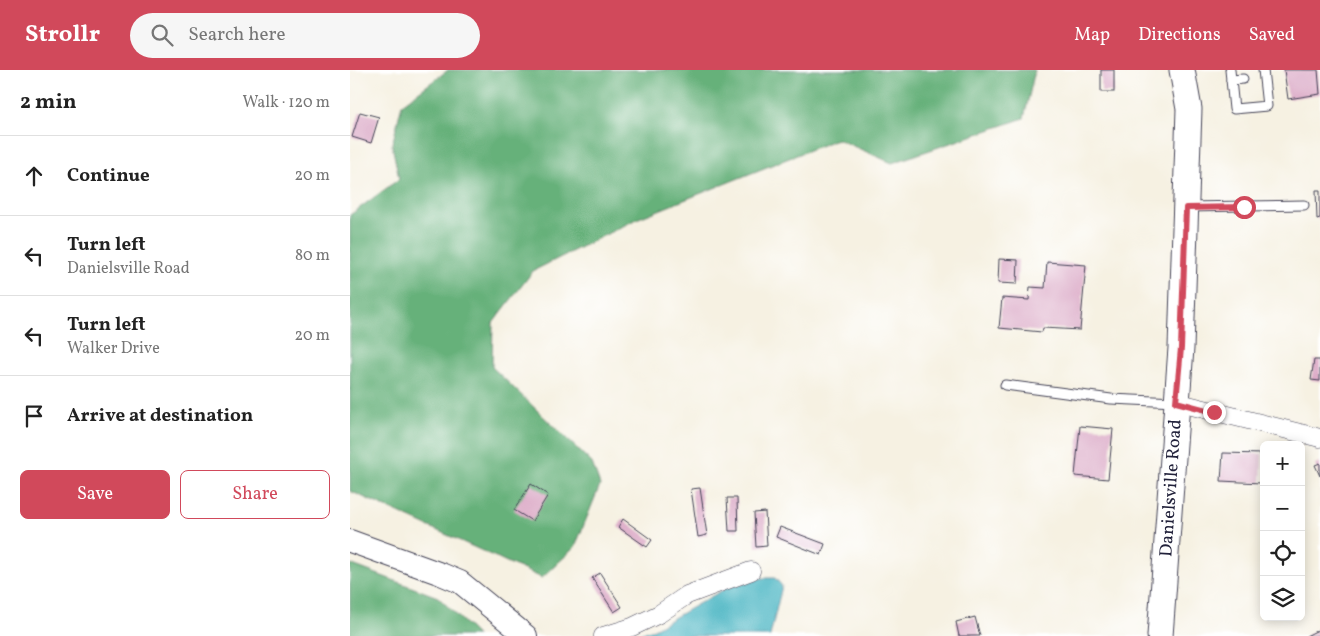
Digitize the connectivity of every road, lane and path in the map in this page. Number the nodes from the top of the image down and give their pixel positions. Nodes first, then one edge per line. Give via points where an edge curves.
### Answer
1 (1230, 70) edge
2 (1185, 71) edge
3 (1262, 75) edge
4 (1243, 79) dead end
5 (1231, 80) junction
6 (1304, 205) dead end
7 (1186, 208) junction
8 (1005, 385) dead end
9 (1176, 402) junction
10 (1320, 438) edge
11 (350, 541) edge
12 (751, 572) dead end
13 (526, 636) edge
14 (603, 636) edge
15 (1160, 636) edge

1 - 5 lane
2 - 7 main road, Danielsville Road via 1189,110
3 - 5 lane via 1267,106 1234,109
4 - 5 lane
6 - 7 lane
7 - 9 main road, Danielsville Road
8 - 9 lane via 1111,399
9 - 10 street
9 - 15 main road, Danielsville Road
11 - 13 street via 460,582
12 - 14 street via 687,595 659,614

